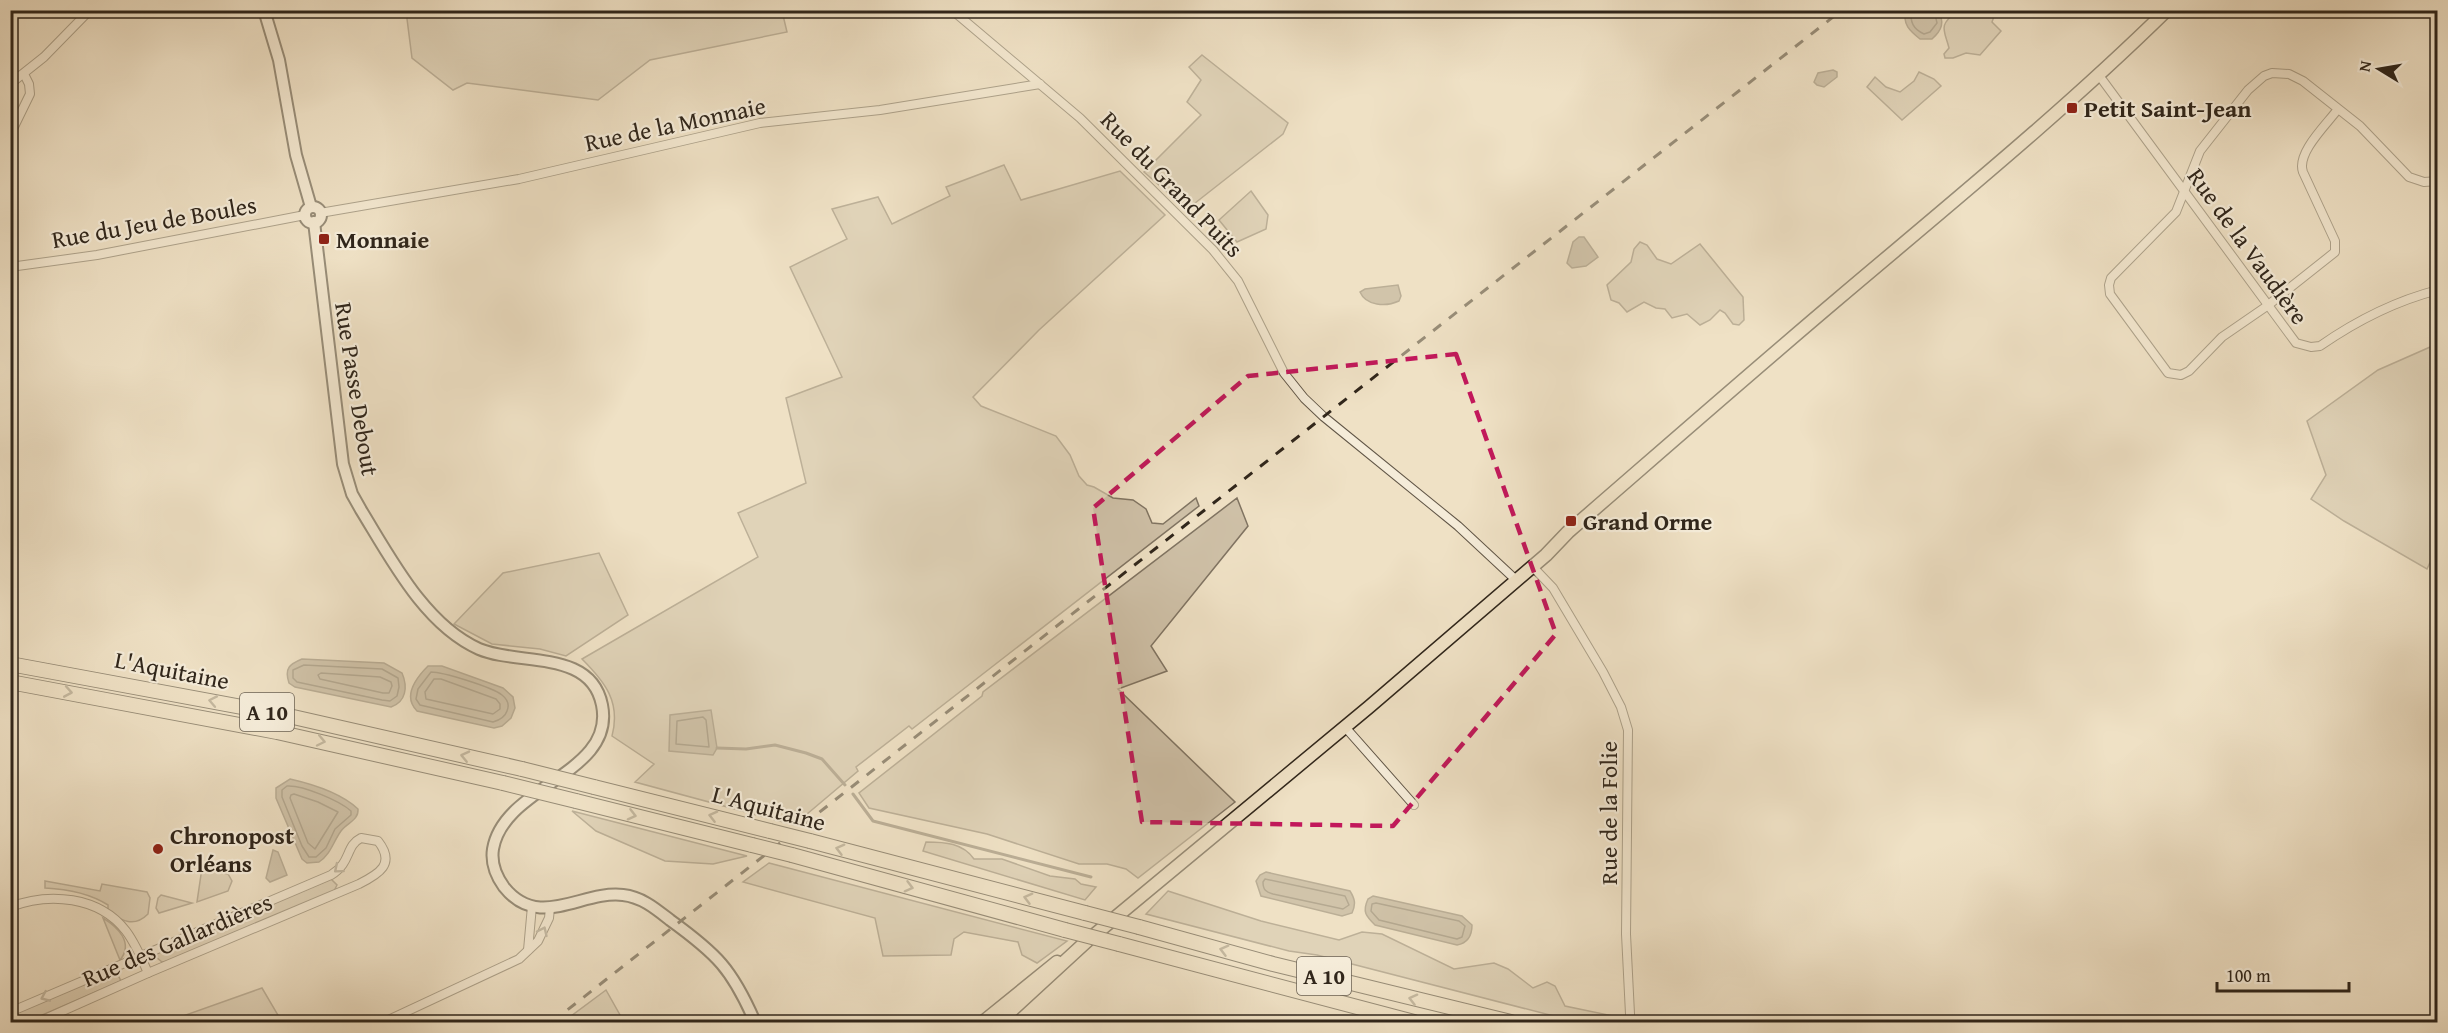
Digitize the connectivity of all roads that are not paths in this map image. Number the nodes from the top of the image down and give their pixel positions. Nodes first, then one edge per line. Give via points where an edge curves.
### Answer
1 (90, 10) edge
2 (264, 10) edge
3 (952, 10) edge
4 (2167, 10) edge
5 (24, 74) junction
6 (2098, 74) junction
7 (10, 84) edge
8 (1040, 84) junction
9 (2338, 109) junction
10 (10, 135) edge
11 (2438, 181) edge
12 (2185, 192) junction
13 (313, 214) junction
14 (10, 267) edge
15 (2438, 290) edge
16 (2267, 306) junction
17 (1532, 566) junction
18 (1516, 580) junction
19 (10, 664) edge
20 (10, 682) edge
21 (1345, 727) junction
22 (1414, 805) dead end
23 (532, 906) junction
24 (10, 907) edge
25 (550, 908) junction
26 (528, 950) junction
27 (140, 955) junction
28 (148, 973) junction
29 (10, 1012) edge
30 (1630, 1014) dead end
31 (997, 1018) edge
32 (38, 1023) edge
33 (384, 1023) edge
34 (755, 1023) edge
35 (983, 1023) edge
36 (1414, 1023) edge
37 (1511, 1023) edge

1 - 5 street
2 - 13 main road, Rue Passe Debout
3 - 8 street, Rue du Grand Puits
4 - 6 main road
5 - 7 street
5 - 10 street via 30,94
6 - 12 street, Rue de la Vaudière
6 - 17 main road
8 - 13 street, Rue de la Monnaie via 880,110 760,123 519,178
8 - 18 street, Rue du Grand Puits via 1080,118 1220,258 1238,281 1277,360 1304,398 1458,526
9 - 11 street via 2371,136 2409,177
9 - 12 street via 2298,77 2281,72 2264,76 2248,90 2200,151
9 - 16 street via 2301,162 2335,241 2335,252
12 - 16 street, Rue de la Vaudière
12 - 16 street via 2176,212 2117,271 2109,285 2110,294 2163,369 2174,375 2189,371 2222,337
13 - 14 street, Rue du Jeu de Boules via 97,255
13 - 23 main road, Rue Passe Debout via 343,464 361,510 425,607 442,626 490,653 566,665 585,676 599,696 603,718 592,748 515,809 495,838 495,872 512,896
15 - 16 street, Rue de la Vaudière via 2374,314 2316,348 2296,343
17 - 18 main road
17 - 30 street, Rue de la Folie via 1553,588 1603,672 1628,730 1626,934
18 - 21 main road
37 -> 19 highway, L'Aquitaine / A 10, bridge via 522,769 258,710
20 -> 36 highway, L'Aquitaine / A 10, bridge via 277,732 503,783 792,855
21 - 22 street
21 - 31 main road via 1087,941 1043,972
23 - 25 main road, Rue Passe Debout
23 - 26 street
24 - 27 street via 51,898 86,903 107,914 126,931
26 -> 25 street via 538,941
25 - 34 main road, Rue Passe Debout via 611,895 640,899 714,953 730,973
26 - 33 street via 515,963
27 - 28 street
28 -> 27 street, Rue des Gallardières via 377,874 386,858 385,850 378,841 361,838 351,846 342,868 331,875
27 -> 29 street, Rue des Gallardières
28 - 32 street, Rue des Gallardières
31 - 35 main road

